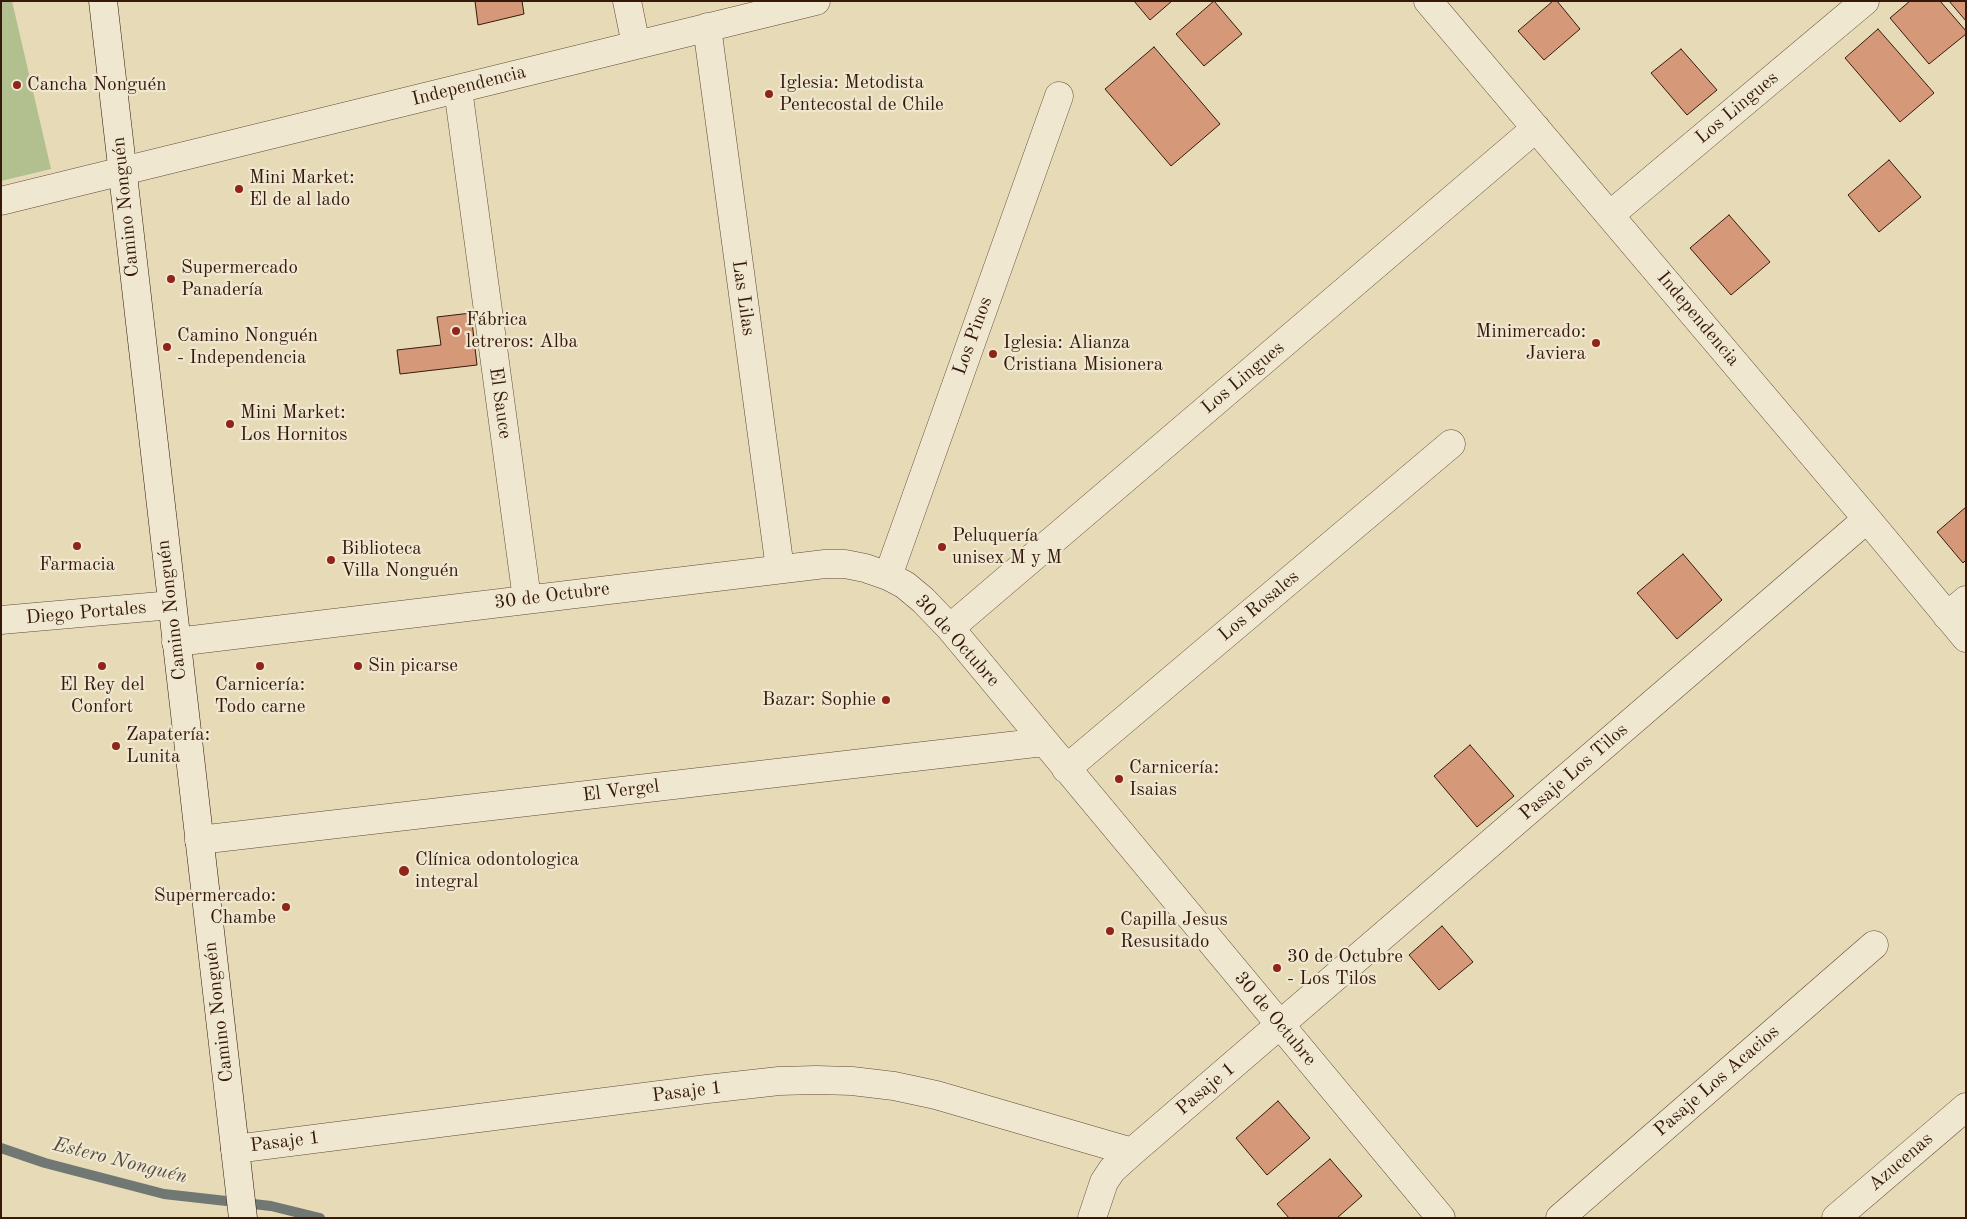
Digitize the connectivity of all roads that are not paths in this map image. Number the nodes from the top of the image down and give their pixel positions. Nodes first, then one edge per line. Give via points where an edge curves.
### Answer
1 (103, 1) edge
2 (627, 1) edge
3 (816, 1) edge
4 (1428, 1) edge
5 (1865, 1) edge
6 (707, 27) junction
7 (636, 45) junction
8 (458, 88) junction
9 (1059, 96) dead end
10 (1536, 128) junction
11 (122, 172) junction
12 (1, 201) edge
13 (1610, 215) junction
14 (1451, 444) dead end
15 (1867, 519) junction
16 (780, 569) junction
17 (888, 576) junction
18 (527, 599) junction
19 (172, 605) junction
20 (1956, 608) edge
21 (1, 620) edge
22 (950, 628) junction
23 (1966, 638) edge
24 (176, 642) junction
25 (1044, 742) junction
26 (1066, 769) junction
27 (199, 840) junction
28 (1874, 945) dead end
29 (1281, 1026) junction
30 (1966, 1107) edge
31 (1132, 1152) junction
32 (236, 1159) junction
33 (243, 1218) edge
34 (1092, 1218) edge
35 (1441, 1218) edge
36 (1560, 1218) edge
37 (1836, 1218) edge

1 - 11 street, Camino Nonguén
2 - 7 street
3 - 6 street, Independencia
4 - 10 street, Independencia
5 - 13 street, Los Lingues
6 - 7 street, Independencia
6 - 16 street, Las Lilas
7 - 8 street, Independencia
8 - 11 street, Independencia
8 - 18 street, El Sauce
9 - 17 street, Los Pinos
10 - 13 street, Independencia
10 - 22 street, Los Lingues
11 - 12 street, Independencia
11 - 19 street, Camino Nonguén
13 - 15 street, Independencia
14 - 26 street, Los Rosales
15 - 20 street, Independencia
15 - 29 street, Pasaje Los Tilos
16 - 17 street, 30 de Octubre via 845,564
16 - 18 street, 30 de Octubre
17 - 22 street, 30 de Octubre via 923,600
18 - 24 street, 30 de Octubre
19 - 21 street, Diego Portales
19 - 24 street, Camino Nonguén
20 - 23 street, Independencia
22 - 25 street, 30 de Octubre
24 - 27 street, Camino Nonguén
25 - 26 street, 30 de Octubre
25 - 27 street, El Vergel
26 - 29 street, 30 de Octubre
27 - 32 street, Camino Nonguén
28 - 36 street, Pasaje Los Acacios
29 - 31 street, Pasaje 1
29 - 35 street, 30 de Octubre
30 - 37 street, Azucenas
31 - 32 street, Pasaje 1 via 919,1091 852,1081 816,1080 707,1089
31 - 34 street, Pasaje 1 via 1104,1182
32 - 33 street, Camino Nonguén

